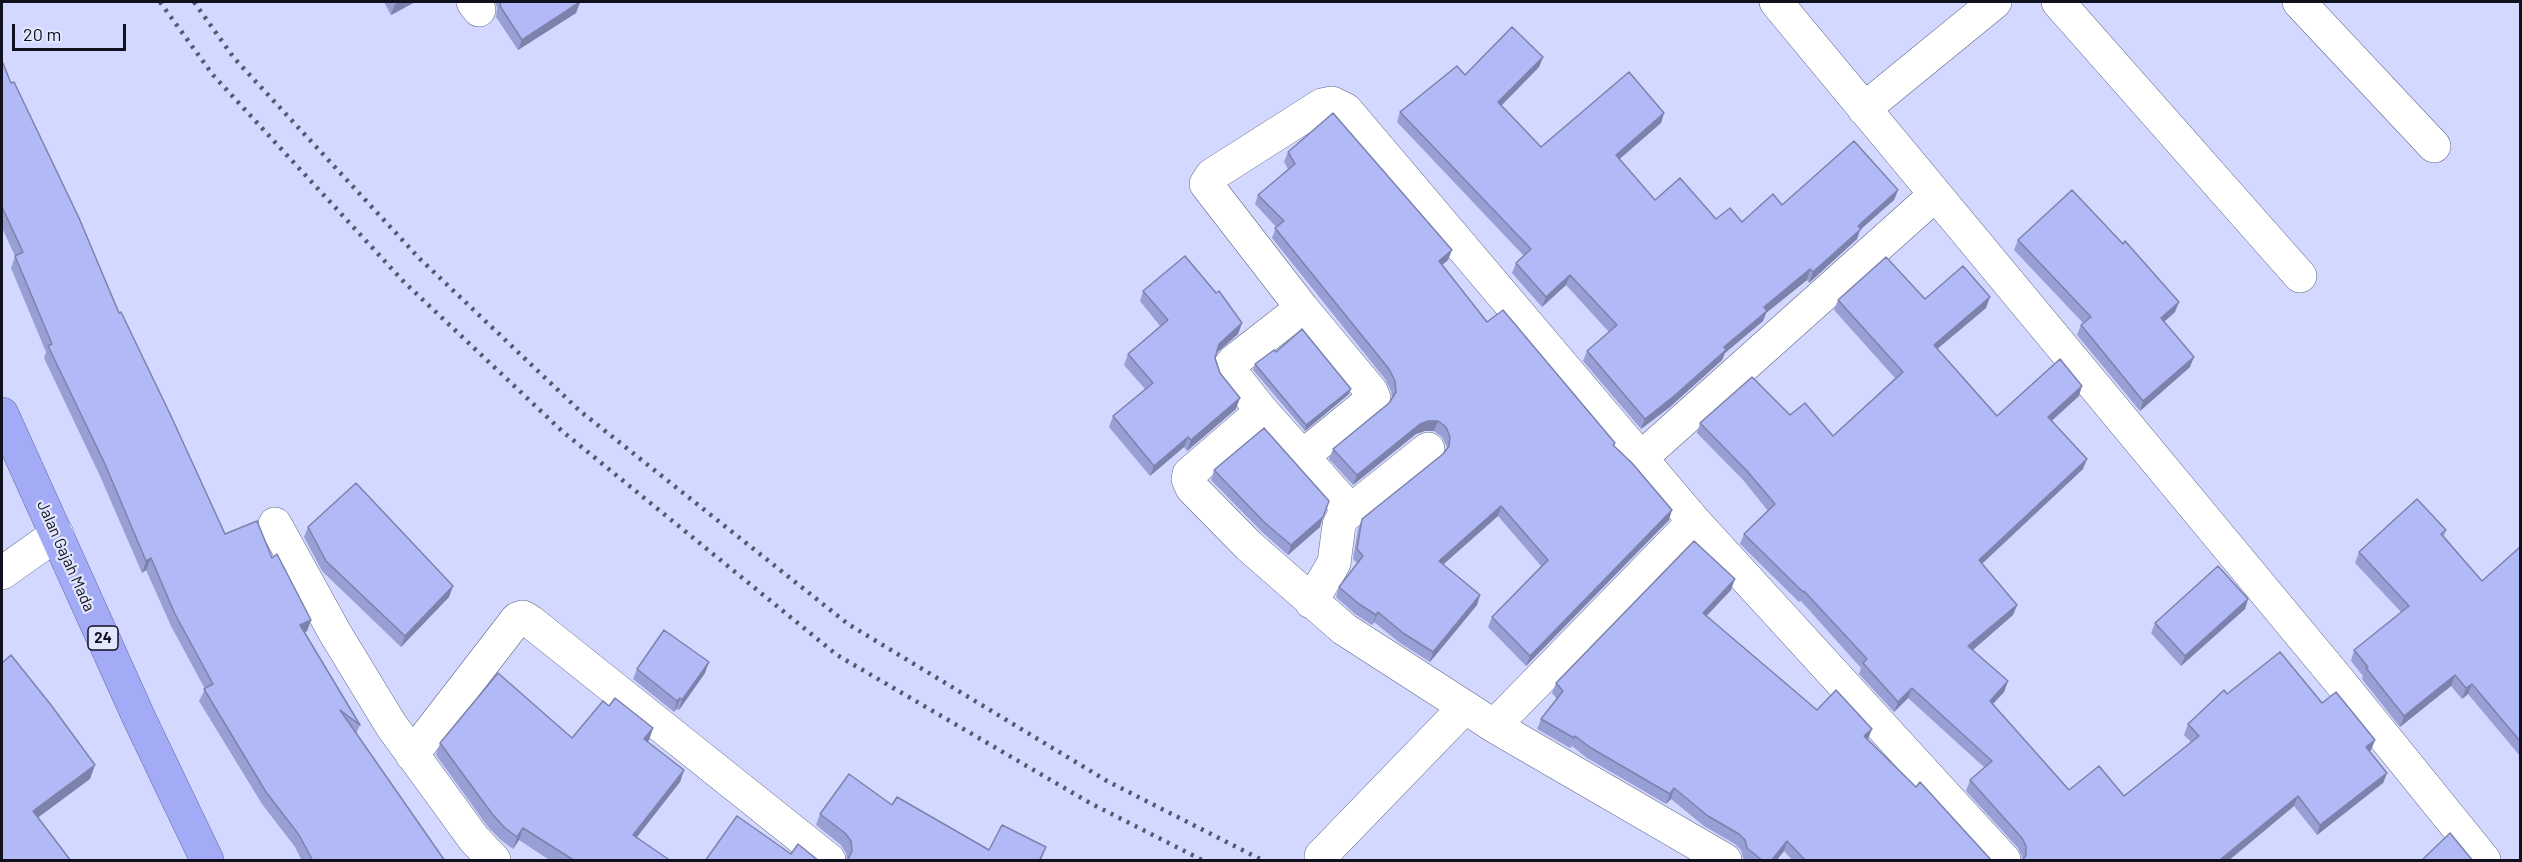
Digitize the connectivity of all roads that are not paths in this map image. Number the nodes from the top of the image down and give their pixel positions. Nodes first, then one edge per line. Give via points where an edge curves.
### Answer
1 (1776, 2) edge
2 (1995, 2) edge
3 (2058, 2) edge
4 (2299, 2) edge
5 (1864, 109) junction
6 (2434, 146) dead end
7 (1935, 195) junction
8 (2300, 276) dead end
9 (1302, 308) junction
10 (1262, 411) junction
11 (2, 414) edge
12 (1428, 449) dead end
13 (1303, 456) junction
14 (1641, 457) junction
15 (1351, 511) junction
16 (1694, 521) junction
17 (275, 524) dead end
18 (57, 534) junction
19 (2, 573) edge
20 (1311, 602) junction
21 (1465, 707) junction
22 (1494, 726) junction
23 (412, 755) junction
24 (1321, 856) dead end
25 (207, 861) edge
26 (494, 861) edge
27 (829, 861) edge
28 (1725, 861) edge
29 (2004, 861) edge
30 (2484, 861) edge

1 - 5 street
2 - 5 street
3 - 8 street
4 - 6 street
5 - 7 street
7 - 14 street
7 - 30 street
9 - 10 street via 1230,366
9 - 13 street via 1374,398
9 - 14 street via 1206,184 1212,175 1322,105 1332,103 1353,117
10 - 13 street
10 - 20 street via 1195,467 1188,479 1192,488 1249,546
11 - 18 highway, Jalan Gajah Mada / 24
12 - 15 street
13 - 15 street
14 - 16 street
15 - 20 street via 1340,525 1334,563
16 - 22 street
16 - 29 street
17 - 23 street via 335,633
18 - 19 street
18 - 25 highway, Jalan Gajah Mada / 24
20 - 21 street via 1344,629
21 - 22 street
21 - 24 street
22 - 28 street
23 - 26 street
23 - 27 street via 517,619 523,617

